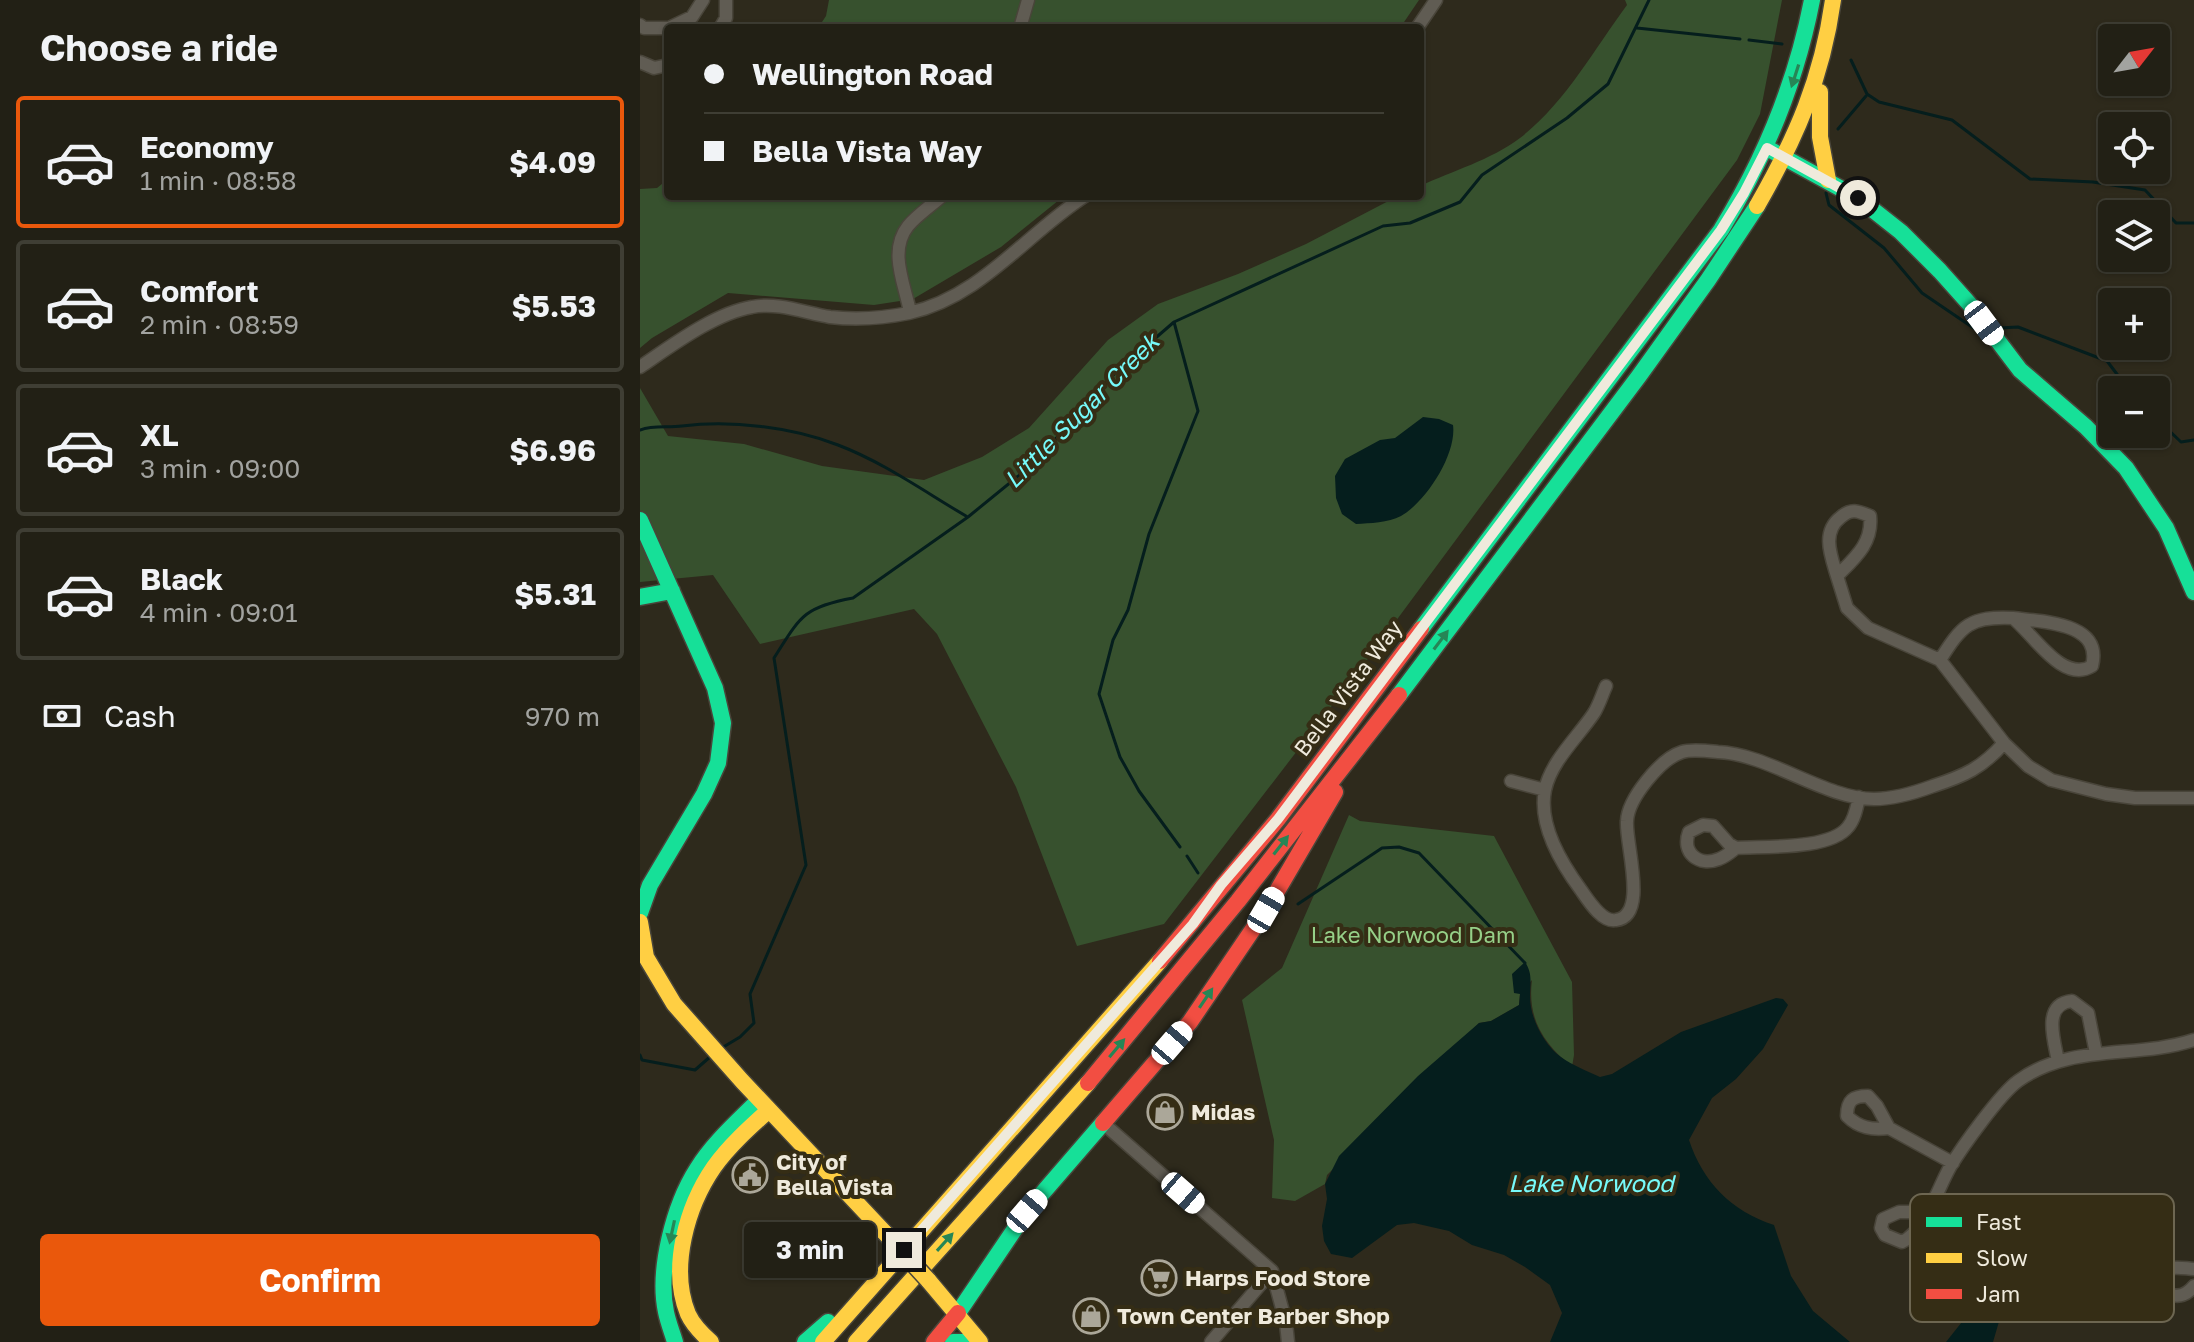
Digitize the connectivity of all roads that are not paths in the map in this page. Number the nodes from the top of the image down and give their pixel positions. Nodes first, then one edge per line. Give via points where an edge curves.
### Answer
1 (703, 0) edge
2 (726, 0) edge
3 (1028, 0) edge
4 (1436, 0) edge
5 (1812, 0) edge
6 (1833, 0) edge
7 (677, 24) edge
8 (722, 24) edge
9 (1021, 24) edge
10 (1420, 24) edge
11 (640, 25) edge
12 (664, 28) edge
13 (1825, 54) junction
14 (640, 62) edge
15 (664, 66) edge
16 (1767, 148) junction
17 (1785, 158) junction
18 (1828, 180) junction
19 (937, 200) edge
20 (1079, 200) edge
21 (910, 312) junction
22 (640, 367) edge
23 (640, 520) edge
24 (1837, 576) junction
25 (672, 591) junction
26 (2194, 592) edge
27 (640, 597) edge
28 (2013, 618) junction
29 (1940, 660) junction
30 (1606, 686) dead end
31 (1368, 735) junction
32 (2004, 743) junction
33 (1511, 781) dead end
34 (1545, 790) junction
35 (1859, 797) junction
36 (2194, 798) edge
37 (1736, 848) dead end
38 (640, 913) edge
39 (640, 922) edge
40 (2194, 1040) edge
41 (2096, 1053) junction
42 (2058, 1061) junction
43 (764, 1105) junction
44 (1103, 1123) junction
45 (1889, 1128) dead end
46 (1953, 1163) junction
47 (1936, 1194) edge
48 (945, 1203) junction
49 (2174, 1267) edge
50 (2194, 1269) edge
51 (1272, 1271) junction
52 (2194, 1286) edge
53 (2174, 1296) edge
54 (958, 1313) junction
55 (675, 1342) edge
56 (711, 1342) edge
57 (805, 1342) edge
58 (823, 1342) edge
59 (856, 1342) edge
60 (934, 1342) edge
61 (953, 1342) edge
62 (966, 1342) edge
63 (980, 1342) edge
64 (1211, 1342) edge
65 (1288, 1342) edge

1 - 7 street via 692,17
2 - 8 street
3 - 9 street
4 - 10 street
5 -> 16 main road, Bella Vista Way via 1797,74
6 - 13 main road, Bella Vista Way
11 - 12 street
13 - 17 main road, Bella Vista Way
13 - 18 main road via 1818,111
14 - 15 street
16 - 17 main road
16 - 48 main road, Bella Vista Way via 1721,230 1278,819 1183,935
17 - 18 main road
31 -> 17 main road, Bella Vista Way via 1682,317 1746,227
18 - 26 main road via 1870,207 1930,261 2027,379 2119,460 2182,557
19 - 21 street via 908,226 899,243 898,263
20 - 21 street via 970,288
21 - 22 street via 832,317 787,307 753,307 724,316
23 - 25 main road
24 - 24 street via 1868,541 1870,516 1858,510 1834,522 1829,534
24 - 29 street via 1847,608 1868,628
25 - 27 main road
25 - 38 main road via 715,688 723,723 718,763 650,885
28 - 28 street via 2082,632 2092,644 2092,666 2073,670 2058,664
28 - 29 street via 1969,622
29 - 32 street
30 - 34 street
44 -> 31 main road via 1190,1022 1266,910
59 -> 31 main road, Bella Vista Way via 1075,1099
32 - 35 street via 1963,777 1912,793
32 - 36 street via 2051,780 2135,798
33 - 34 street
34 - 35 street via 1545,818 1563,863 1587,899 1610,921 1620,920 1633,905 1626,819 1637,792 1681,752 1748,757
35 - 37 street via 1849,827 1835,838
39 - 43 main road via 650,965 664,991
40 - 41 street
41 - 42 street
41 - 42 street via 2088,1013 2072,1001 2062,1002 2052,1019
42 - 46 street via 2016,1083
43 - 54 main road, bridge
43 -> 55 main road via 724,1134 696,1170 674,1218 665,1263 665,1310
43 - 56 main road via 711,1170 692,1209 680,1272 686,1310
44 - 51 street
44 - 54 main road via 1027,1211
45 - 46 street
46 - 47 street
48 - 57 main road via 887,1254
48 - 58 main road, Bella Vista Way
49 - 50 street
51 - 64 street
51 - 65 street
52 - 53 street
54 - 60 main road
54 - 63 main road
61 - 62 main road

